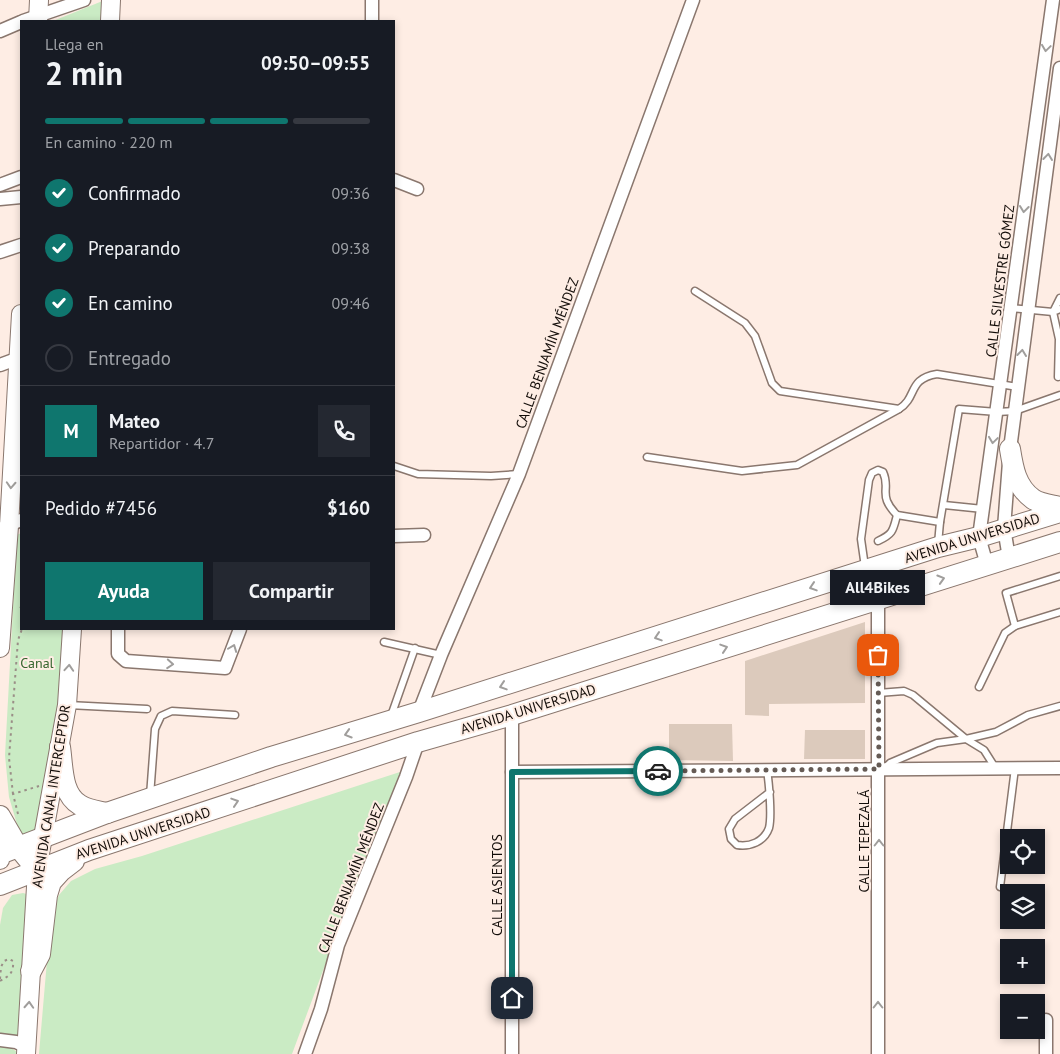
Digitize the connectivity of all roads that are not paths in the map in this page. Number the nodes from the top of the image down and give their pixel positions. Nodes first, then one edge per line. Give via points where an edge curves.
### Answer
1 (84, 0) edge
2 (111, 0) edge
3 (372, 0) edge
4 (693, 0) edge
5 (1052, 0) edge
6 (32, 16) edge
7 (110, 20) edge
8 (372, 20) edge
9 (20, 22) edge
10 (0, 31) edge
11 (1060, 68) edge
12 (1039, 98) junction
13 (1058, 101) edge
14 (20, 177) edge
15 (395, 180) edge
16 (0, 185) edge
17 (417, 189) dead end
18 (20, 197) edge
19 (0, 199) edge
20 (20, 245) edge
21 (0, 252) edge
22 (695, 291) dead end
23 (1060, 298) edge
24 (1011, 308) junction
25 (1060, 310) edge
26 (1028, 311) junction
27 (1053, 312) junction
28 (20, 336) edge
29 (19, 358) junction
30 (0, 365) edge
31 (1058, 377) dead end
32 (1001, 384) junction
33 (1018, 387) junction
34 (1060, 396) edge
35 (899, 409) junction
36 (1016, 411) junction
37 (997, 412) junction
38 (1010, 449) junction
39 (647, 457) dead end
40 (395, 466) edge
41 (519, 474) junction
42 (944, 505) junction
43 (1060, 507) edge
44 (983, 509) junction
45 (1060, 512) edge
46 (896, 515) junction
47 (940, 522) junction
48 (10, 525) edge
49 (1004, 528) junction
50 (424, 535) dead end
51 (395, 536) edge
52 (979, 537) junction
53 (878, 541) dead end
54 (1060, 542) edge
55 (938, 547) junction
56 (1009, 558) junction
57 (987, 565) junction
58 (866, 570) junction
59 (1060, 576) edge
60 (878, 598) junction
61 (1060, 612) edge
62 (1015, 626) junction
63 (118, 630) edge
64 (240, 630) edge
65 (74, 633) edge
66 (384, 642) dead end
67 (0, 648) edge
68 (414, 648) junction
69 (441, 655) junction
70 (979, 687) dead end
71 (878, 692) junction
72 (67, 705) junction
73 (1060, 706) edge
74 (148, 709) dead end
75 (419, 712) junction
76 (235, 714) dead end
77 (512, 715) junction
78 (389, 721) junction
79 (966, 739) junction
80 (418, 742) junction
81 (60, 747) junction
82 (1015, 768) junction
83 (1060, 768) edge
84 (882, 769) junction
85 (996, 769) junction
86 (767, 770) junction
87 (512, 772) junction
88 (770, 792) junction
89 (150, 797) junction
90 (107, 813) junction
91 (0, 816) edge
92 (43, 838) junction
93 (4, 850) edge
94 (89, 850) junction
95 (37, 870) junction
96 (1000, 884) edge
97 (0, 885) edge
98 (31, 970) junction
99 (1046, 1020) dead end
100 (0, 1040) edge
101 (26, 1051) edge
102 (305, 1054) edge
103 (512, 1054) edge
104 (878, 1054) edge
105 (1046, 1054) edge

1 - 6 street
2 - 7 street
3 - 8 street
4 - 41 street, CALLE BENJAMÍN MÉNDEZ
5 -> 12 street, CALLE SILVESTRE GÓMEZ
9 - 10 street
11 - 13 street
12 - 13 lane
12 -> 24 street, CALLE SILVESTRE GÓMEZ
26 -> 13 street
14 - 16 street
15 - 17 street
18 - 19 street
20 - 21 street
22 - 35 lane via 745,323 756,336 772,382 780,391
23 - 27 lane
24 - 26 lane
24 - 32 street, CALLE SILVESTRE GÓMEZ
25 - 27 lane
26 - 27 lane
33 -> 26 street
27 - 31 lane via 1059,339
28 - 29 street
29 - 30 street
29 -> 48 street
32 - 33 lane
32 - 35 lane via 937,374 925,376
32 - 37 street, CALLE SILVESTRE GÓMEZ
33 - 36 street
34 - 36 lane
35 - 39 lane via 798,465 742,470
36 - 37 lane
36 - 38 street
37 - 42 lane via 959,409
37 -> 44 street, CALLE SILVESTRE GÓMEZ
38 - 43 main road via 1013,472 1020,486 1034,500
38 - 49 street
40 - 41 lane via 418,474
41 - 69 street, CALLE BENJAMÍN MÉNDEZ
42 - 44 lane
42 - 47 lane
44 - 52 street, CALLE SILVESTRE GÓMEZ
45 - 49 main road, AVENIDA UNIVERSIDAD
46 - 47 lane
46 - 53 lane via 893,531
46 - 58 lane via 887,502 887,481 883,472 878,470 869,480 861,539
47 - 55 lane
48 - 67 street
49 - 52 main road, AVENIDA UNIVERSIDAD
49 - 56 street
50 - 51 street
52 - 55 main road, AVENIDA UNIVERSIDAD
52 - 57 street, CALLE SILVESTRE GÓMEZ
54 - 56 main road, AVENIDA UNIVERSIDAD
55 - 58 main road, AVENIDA UNIVERSIDAD
56 - 57 main road, AVENIDA UNIVERSIDAD
60 -> 57 main road, AVENIDA UNIVERSIDAD
58 -> 75 main road, AVENIDA UNIVERSIDAD
59 - 62 lane via 1006,593
60 - 71 street, CALLE TEPEZALÁ
77 -> 60 main road, AVENIDA UNIVERSIDAD
61 - 62 lane
62 - 70 lane via 1004,633
63 -> 64 street via 118,654 126,660 225,668
72 -> 65 street, AVENIDA CANAL INTERCEPTOR
66 - 68 lane
68 - 69 lane
68 - 78 lane
69 - 75 street, CALLE BENJAMÍN MÉNDEZ
71 - 79 lane via 904,691 913,695
71 - 84 street, CALLE TEPEZALÁ
72 - 74 lane
72 - 81 street, AVENIDA CANAL INTERCEPTOR
73 - 79 lane via 1028,715 996,732
75 - 78 main road, AVENIDA UNIVERSIDAD
76 - 89 lane via 172,711 161,716 155,729
77 - 80 main road, AVENIDA UNIVERSIDAD
77 - 87 street, CALLE ASIENTOS
78 -> 89 main road, AVENIDA UNIVERSIDAD
79 - 84 lane via 937,742
79 - 85 lane via 984,750
94 -> 80 main road, AVENIDA UNIVERSIDAD
80 - 102 street, CALLE BENJAMÍN MÉNDEZ via 338,945
81 - 90 main road via 70,798 81,806
81 - 92 street, AVENIDA CANAL INTERCEPTOR
82 - 83 street
82 - 85 street
82 - 96 lane
84 - 85 street
84 - 86 street
104 -> 84 street, CALLE TEPEZALÁ
86 - 87 street
86 - 88 lane
87 - 103 street, CALLE ASIENTOS
88 - 88 lane via 735,819 729,829 731,839 737,845 753,845 769,829
89 - 90 main road, AVENIDA UNIVERSIDAD
90 - 92 main road, AVENIDA UNIVERSIDAD
91 - 93 main road
92 - 93 main road, AVENIDA UNIVERSIDAD
92 - 95 street, AVENIDA CANAL INTERCEPTOR
93 - 95 main road
94 - 95 main road, AVENIDA UNIVERSIDAD
94 - 98 main road via 60,870 51,882 40,954
95 - 97 main road, AVENIDA UNIVERSIDAD
95 - 98 street, AVENIDA CANAL INTERCEPTOR
101 -> 98 street, AVENIDA CANAL INTERCEPTOR
99 - 105 street
100 - 101 street via 16,1042

